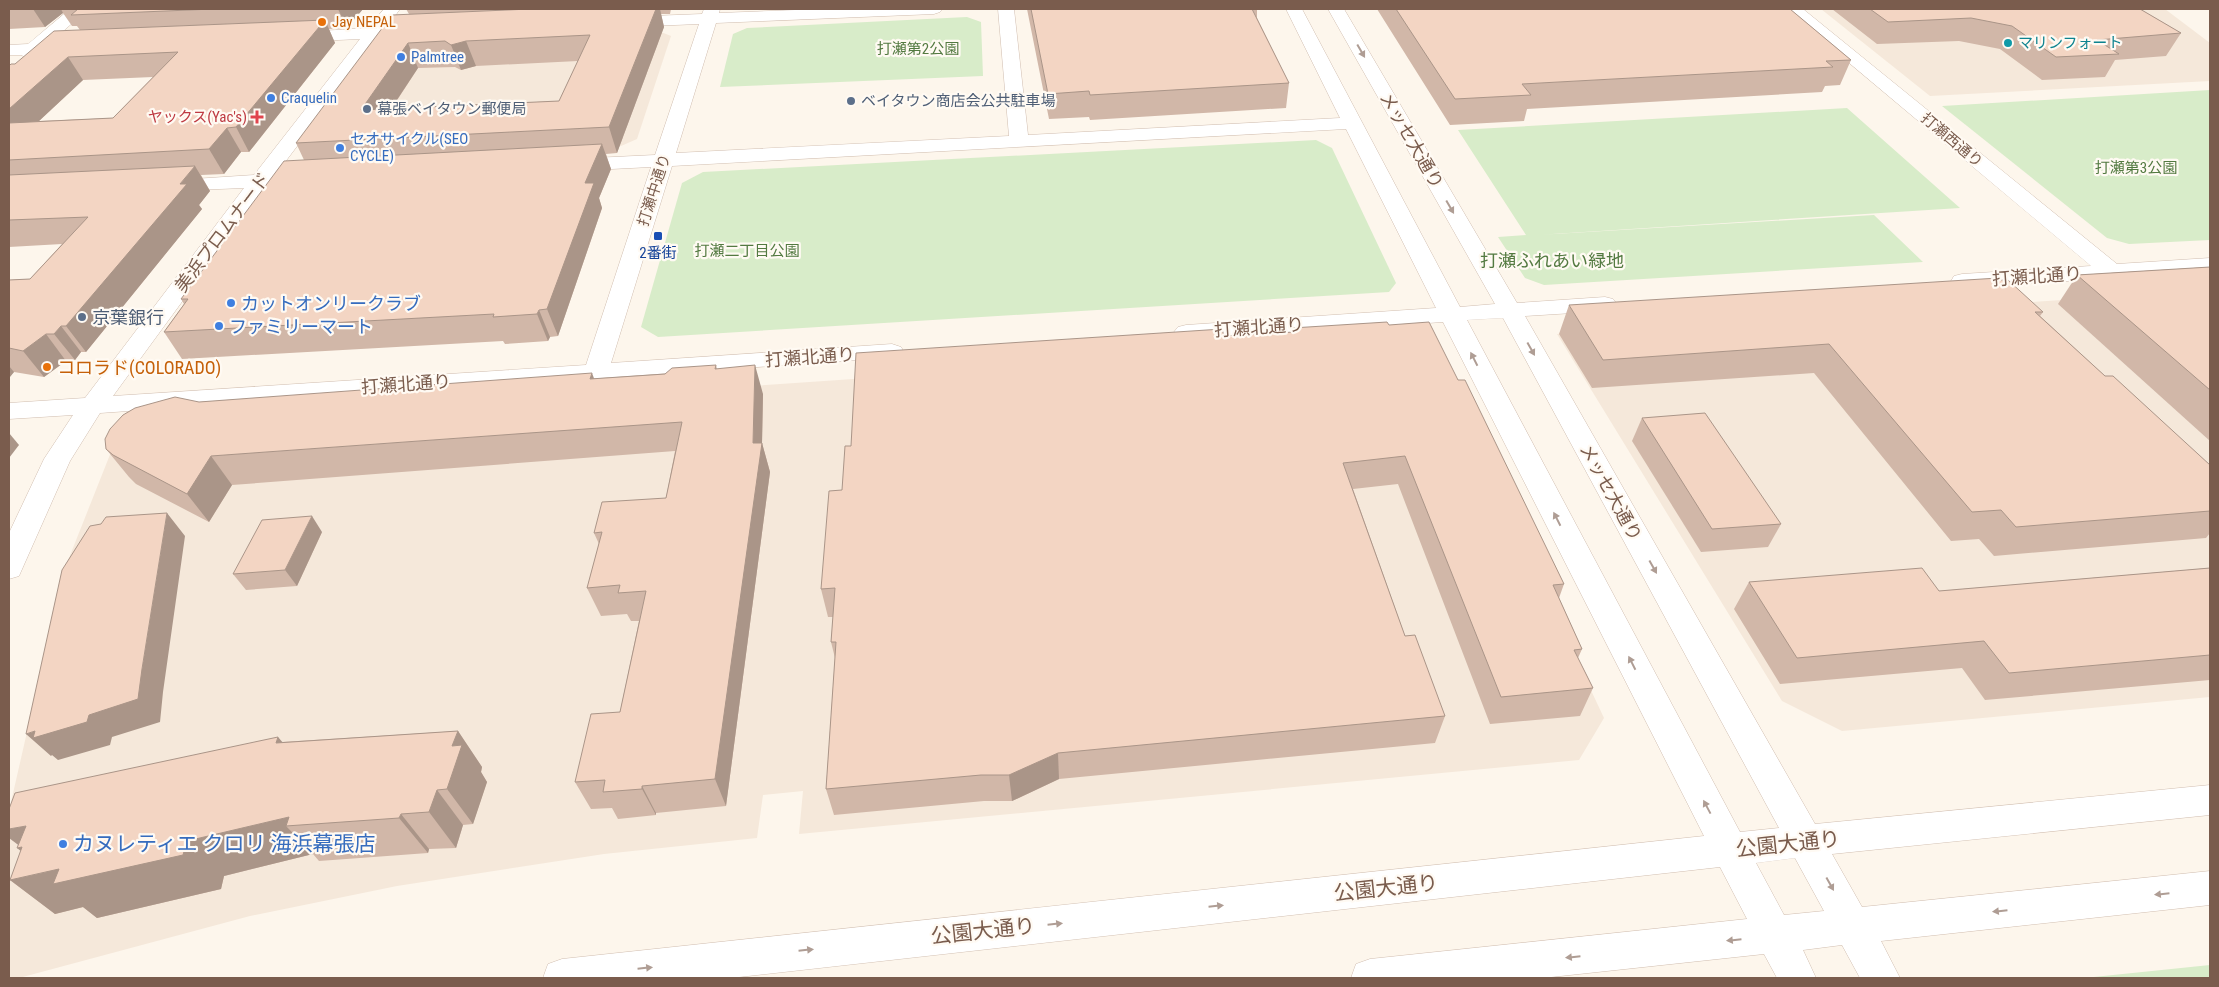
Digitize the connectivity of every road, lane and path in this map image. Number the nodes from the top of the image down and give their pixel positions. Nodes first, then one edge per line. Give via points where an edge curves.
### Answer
1 (80, 9) edge
2 (392, 9) edge
3 (934, 9) edge
4 (1006, 9) edge
5 (1294, 9) edge
6 (1336, 9) edge
7 (1793, 9) edge
8 (710, 14) edge
9 (613, 23) edge
10 (434, 31) edge
11 (374, 33) junction
12 (278, 38) edge
13 (91, 47) edge
14 (32, 50) junction
15 (12, 57) edge
16 (1352, 123) junction
17 (1019, 142) junction
18 (664, 160) junction
19 (551, 166) edge
20 (325, 178) edge
21 (260, 181) junction
22 (154, 186) edge
23 (2210, 265) edge
24 (2110, 271) junction
25 (1941, 282) edge
26 (1622, 303) edge
27 (1510, 310) junction
28 (1451, 314) junction
29 (1164, 333) edge
30 (917, 350) edge
31 (596, 372) junction
32 (92, 406) junction
33 (9, 411) edge
34 (9, 568) edge
35 (2210, 800) edge
36 (1806, 842) junction
37 (1729, 850) junction
38 (2210, 888) edge
39 (1853, 927) junction
40 (1775, 935) junction
41 (562, 978) edge
42 (1370, 978) edge
43 (1797, 978) edge
44 (1881, 978) edge

1 - 14 street
2 - 11 street, 美浜プロムナード
3 - 8 street
4 - 17 street
5 - 16 street
6 -> 27 street, メッセ大通り
7 - 24 street, 打瀬西通り
8 - 9 street
8 - 18 street, 打瀬中通り
10 - 11 street
11 - 12 street
11 - 21 street, 美浜プロムナード
13 - 14 street
14 - 15 street
16 - 17 street
16 - 28 street
17 - 18 street
18 - 19 street
18 - 31 street, 打瀬中通り
20 - 21 street
21 - 22 street
21 - 32 street, 美浜プロムナード
23 - 24 street, 打瀬北通り
24 - 25 street, 打瀬北通り
26 - 27 street, 打瀬北通り
27 - 28 street, 打瀬北通り
27 -> 36 street, メッセ大通り
28 - 29 street, 打瀬北通り
37 -> 28 street
30 - 31 street, 打瀬北通り
31 - 32 street, 打瀬北通り
32 - 33 street, 打瀬北通り
32 - 34 street, 美浜プロムナード via 57,459
35 - 36 street, 公園大通り
36 - 37 street, 公園大通り
36 -> 39 street, メッセ大通り
37 - 40 street
41 -> 37 street, 公園大通り
38 -> 39 street
39 - 40 street
39 - 44 street, メッセ大通り
40 -> 42 street
40 - 43 street

